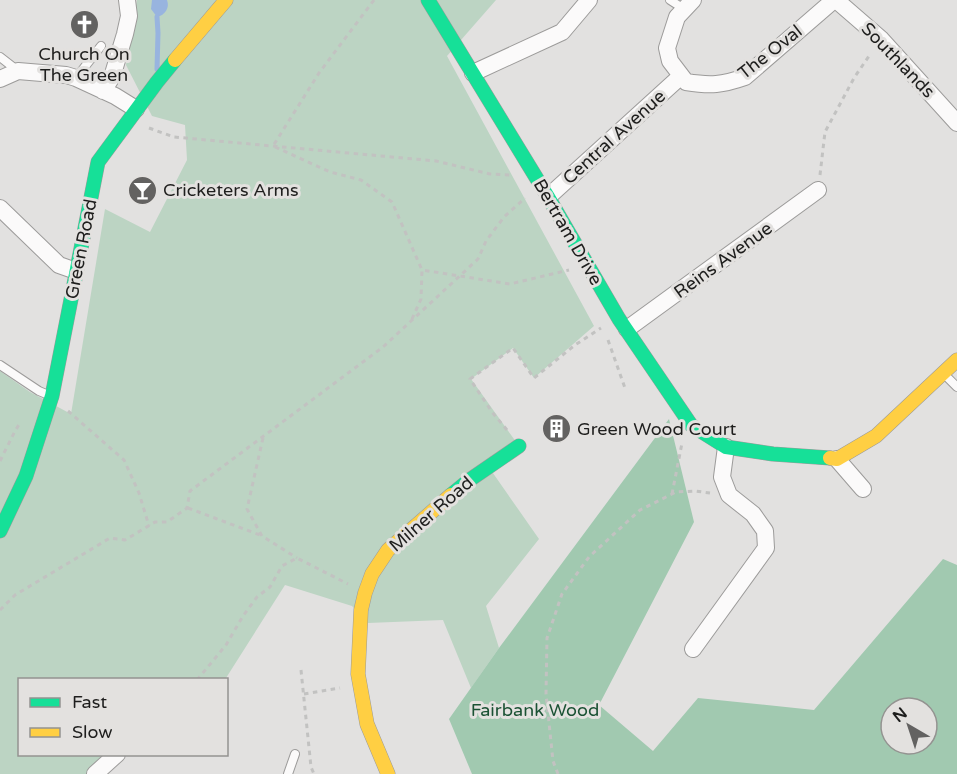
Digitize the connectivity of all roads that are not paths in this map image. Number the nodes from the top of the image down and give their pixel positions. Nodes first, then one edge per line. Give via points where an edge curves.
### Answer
1 (127, 0) edge
2 (226, 0) edge
3 (428, 0) edge
4 (589, 0) edge
5 (835, 0) edge
6 (682, 3) edge
7 (101, 46) dead end
8 (0, 57) edge
9 (18, 71) junction
10 (473, 73) junction
11 (681, 76) junction
12 (76, 78) junction
13 (0, 79) edge
14 (103, 91) junction
15 (132, 115) junction
16 (957, 123) edge
17 (541, 186) junction
18 (818, 190) road end
19 (0, 208) edge
20 (76, 271) junction
21 (623, 324) junction
22 (957, 360) edge
23 (0, 365) edge
24 (944, 373) junction
25 (957, 387) edge
26 (52, 396) junction
27 (519, 446) road end
28 (726, 447) junction
29 (837, 459) junction
30 (864, 489) dead end
31 (0, 531) edge
32 (693, 649) dead end
33 (295, 754) dead end
34 (115, 756) edge
35 (95, 774) edge
36 (288, 774) edge
37 (388, 774) edge

1 - 14 street via 129,16 112,77
2 - 15 street, Green Road
3 - 10 street, Bertram Drive
4 - 10 street via 562,32
5 - 11 street, The Oval via 745,76 709,86 686,82
5 - 16 street, Southlands via 881,39
6 - 11 street via 667,48 670,61
7 - 12 lane
8 - 9 lane
9 - 12 street
9 - 13 street
10 - 17 street, Bertram Drive
11 - 17 street, Central Avenue
12 - 14 street
14 - 15 street via 115,96
15 - 20 street, Green Road via 98,162
17 - 21 street, Bertram Drive
18 - 21 street, Reins Avenue
19 - 20 street via 59,265
20 - 26 street, Green Road
21 - 28 street, Bertram Drive via 691,425
22 - 24 street
23 - 26 lane
24 - 25 lane
24 - 29 street via 876,436
26 - 31 street, Green Road via 26,476
27 - 37 street, Milner Road via 468,481 388,550 372,574 360,621 358,674 367,724
28 - 29 street
28 - 32 street via 722,477 729,495 753,514 765,531 765,548
29 - 30 street
33 - 36 lane
34 - 35 street

